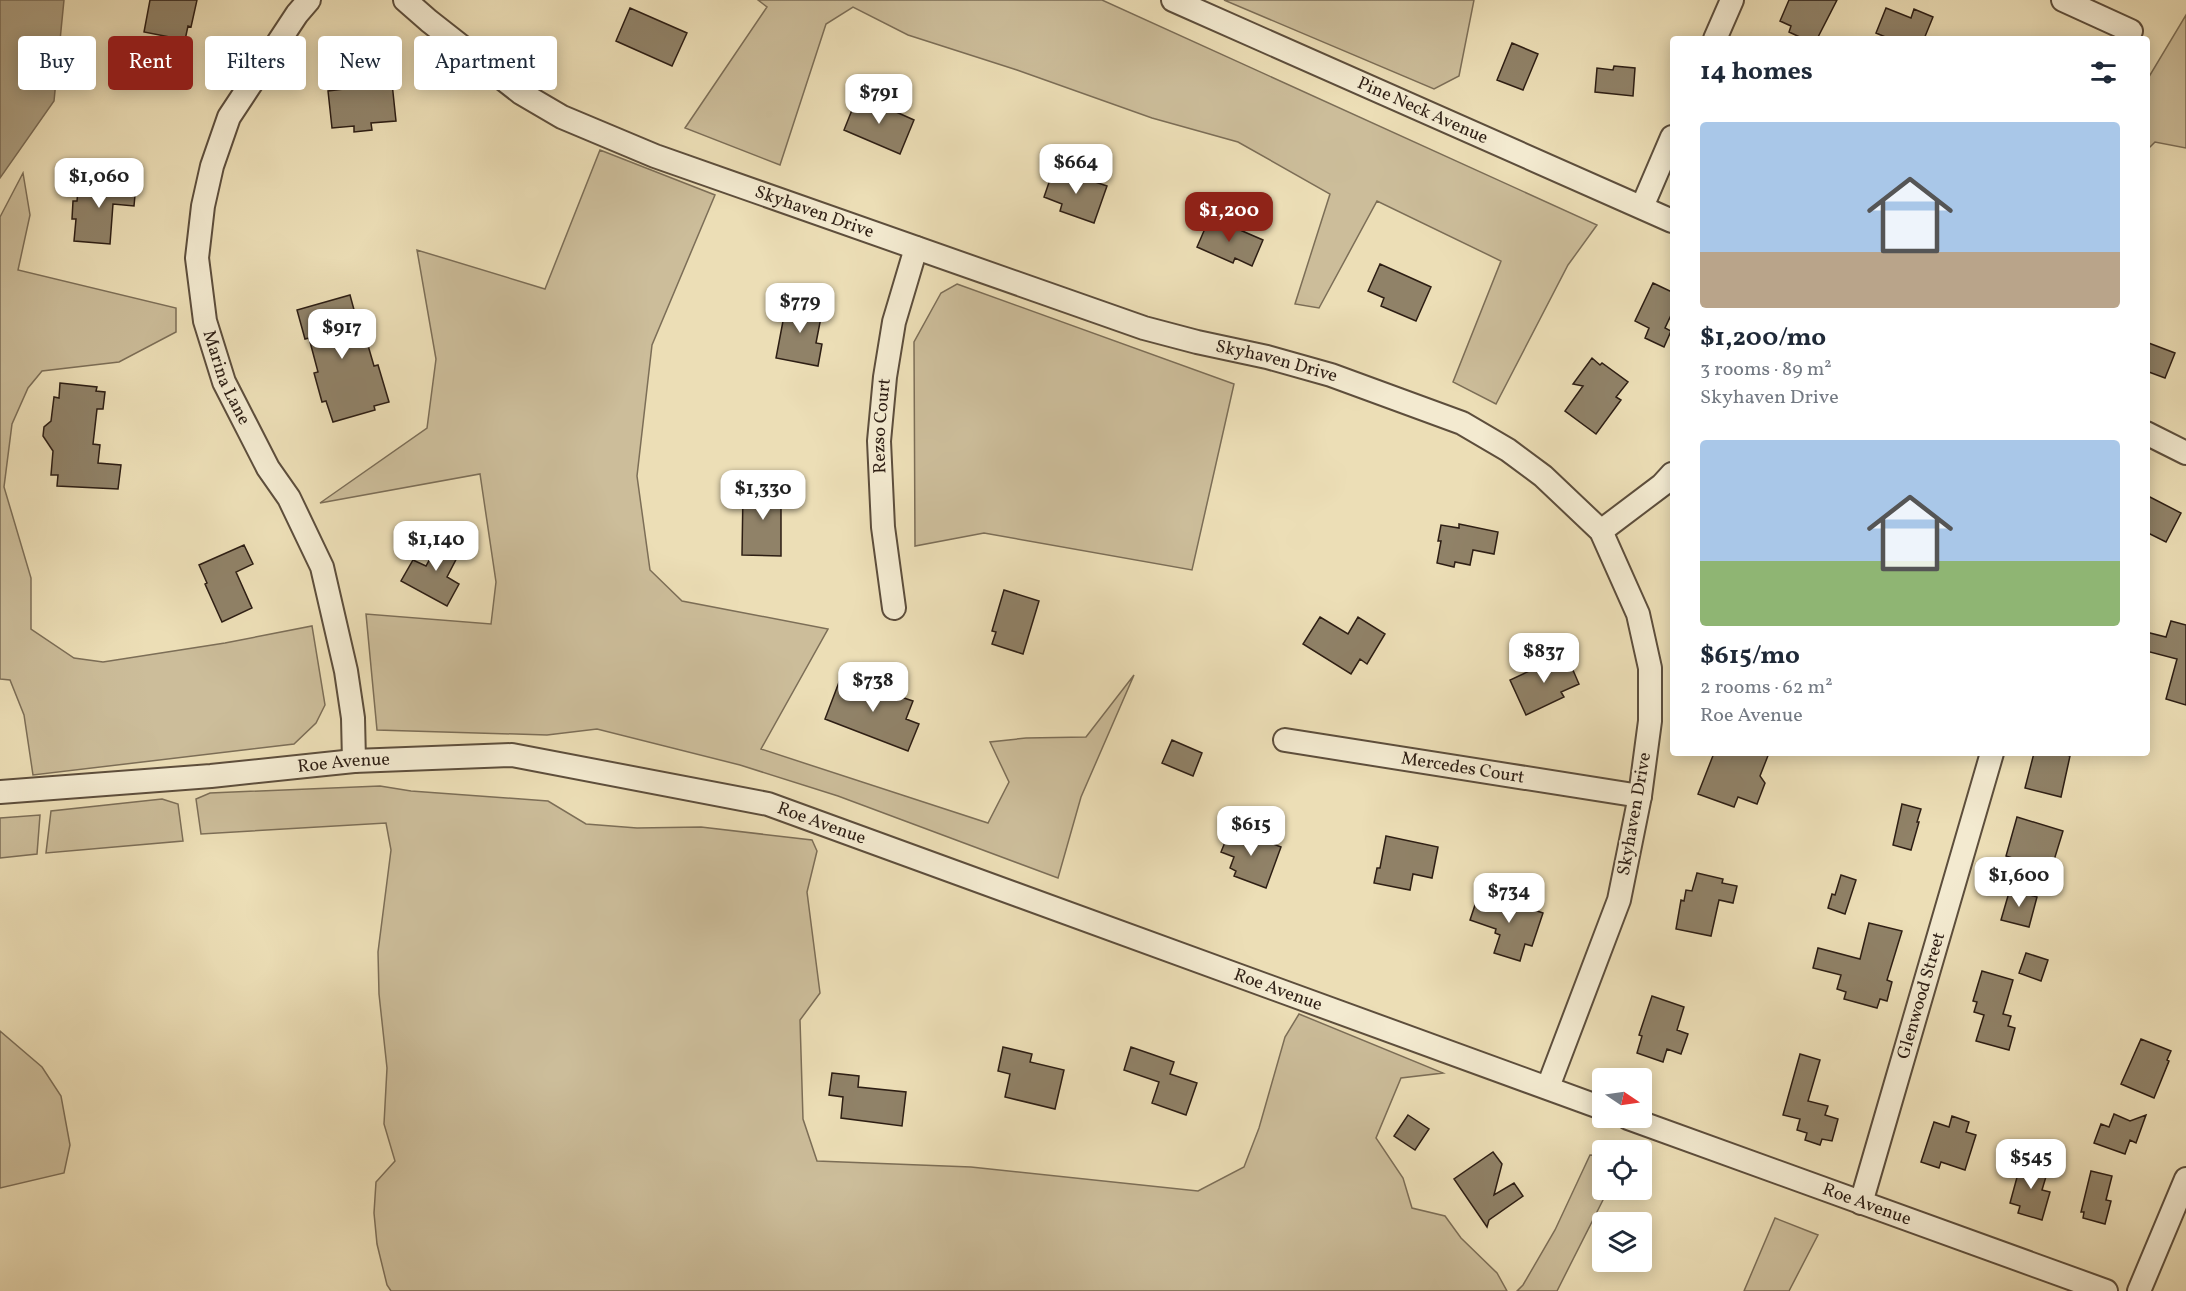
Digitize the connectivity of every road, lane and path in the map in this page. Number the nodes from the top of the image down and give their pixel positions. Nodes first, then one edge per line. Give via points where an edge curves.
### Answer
1 (309, 0) edge
2 (405, 0) edge
3 (1173, 0) edge
4 (1732, 0) edge
5 (2063, 0) edge
6 (2131, 31) dead end
7 (1716, 36) edge
8 (1670, 142) edge
9 (1642, 207) junction
10 (1670, 220) edge
11 (916, 248) junction
12 (2150, 435) edge
13 (2186, 453) edge
14 (1670, 476) edge
15 (1601, 531) junction
16 (894, 608) dead end
17 (1284, 740) dead end
18 (1991, 756) edge
19 (354, 761) junction
20 (0, 792) edge
21 (1640, 796) junction
22 (1548, 1087) junction
23 (1592, 1104) edge
24 (1652, 1127) edge
25 (2186, 1179) edge
26 (1861, 1203) junction
27 (2106, 1291) edge
28 (2139, 1291) edge

1 - 19 street, Marina Lane via 230,117 212,166 197,258 205,321 224,382 322,567 346,671
2 - 11 street, Skyhaven Drive via 520,93 562,117 655,156
3 - 9 street, Pine Neck Avenue
4 - 7 street
5 - 6 street
8 - 9 street
9 - 10 street, Pine Neck Avenue
11 - 15 street, Skyhaven Drive via 1144,328 1331,375 1462,423 1542,476
11 - 16 street, Rezso Court via 894,322 879,441 883,527
12 - 13 street
14 - 15 street
15 - 21 street, Skyhaven Drive via 1638,614 1650,668 1650,722
17 - 21 street, Mercedes Court
18 - 26 street, Glenwood Street
19 - 20 street, Roe Avenue
19 - 22 street, Roe Avenue via 512,755 768,804
21 - 22 street, Skyhaven Drive via 1618,900
22 - 23 street, Roe Avenue
24 - 26 street, Roe Avenue
25 - 28 street
26 - 27 street, Roe Avenue

